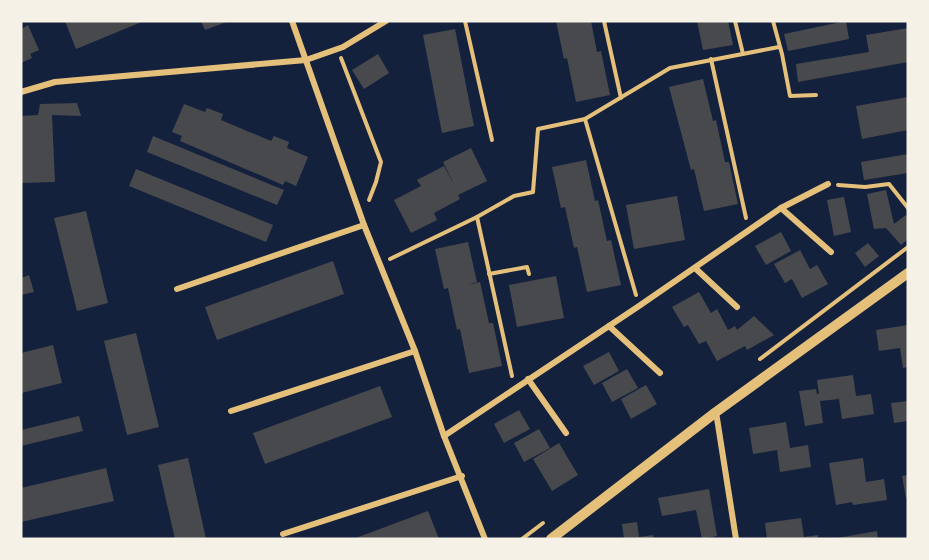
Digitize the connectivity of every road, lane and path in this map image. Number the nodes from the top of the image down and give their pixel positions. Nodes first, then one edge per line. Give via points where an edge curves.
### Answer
1 (292, 21) edge
2 (386, 21) edge
3 (465, 21) edge
4 (604, 21) edge
5 (735, 21) edge
6 (773, 21) edge
7 (779, 47) junction
8 (337, 49) junction
9 (742, 54) junction
10 (711, 59) junction
11 (306, 60) junction
12 (21, 92) edge
13 (816, 95) dead end
14 (621, 98) junction
15 (585, 119) junction
16 (492, 140) dead end
17 (828, 184) joint
18 (781, 208) junction
19 (908, 208) edge
20 (477, 217) junction
21 (364, 225) junction
22 (748, 230) junction
23 (831, 252) dead end
24 (380, 264) junction
25 (695, 268) junction
26 (908, 273) edge
27 (489, 274) junction
28 (529, 274) dead end
29 (177, 289) dead end
30 (639, 306) junction
31 (737, 307) dead end
32 (609, 326) junction
33 (415, 351) junction
34 (660, 373) dead end
35 (528, 379) junction
36 (515, 388) junction
37 (231, 411) dead end
38 (716, 412) junction
39 (566, 433) dead end
40 (444, 436) junction
41 (462, 476) junction
42 (283, 534) dead end
43 (485, 539) edge
44 (551, 539) edge
45 (736, 539) edge

1 - 11 street
2 - 8 street
3 - 16 path
4 - 14 path
5 - 9 path
6 - 7 path
7 - 9 path
7 - 13 path via 790,96
8 - 11 street
8 - 21 path via 381,162
9 - 10 path
10 - 14 path via 670,68
10 - 22 path
11 - 12 street via 55,82
11 - 21 street
14 - 15 path
15 - 20 path via 538,129 533,192 514,196
15 - 30 path
17 - 18 street
17 - 19 path via 889,184
18 - 22 street
18 - 23 street
20 - 24 path
20 - 27 path
21 - 24 street
21 - 29 street
22 - 25 street
24 - 33 street
25 - 30 street
25 - 31 street
26 - 38 street
27 - 28 path via 528,267
27 - 36 path
30 - 32 street
32 - 34 street
32 - 35 street
33 - 37 street
33 - 40 street
35 - 36 street
35 - 39 street
36 - 40 street
38 - 44 street
38 - 45 street
40 - 41 street
41 - 42 street
41 - 43 street

